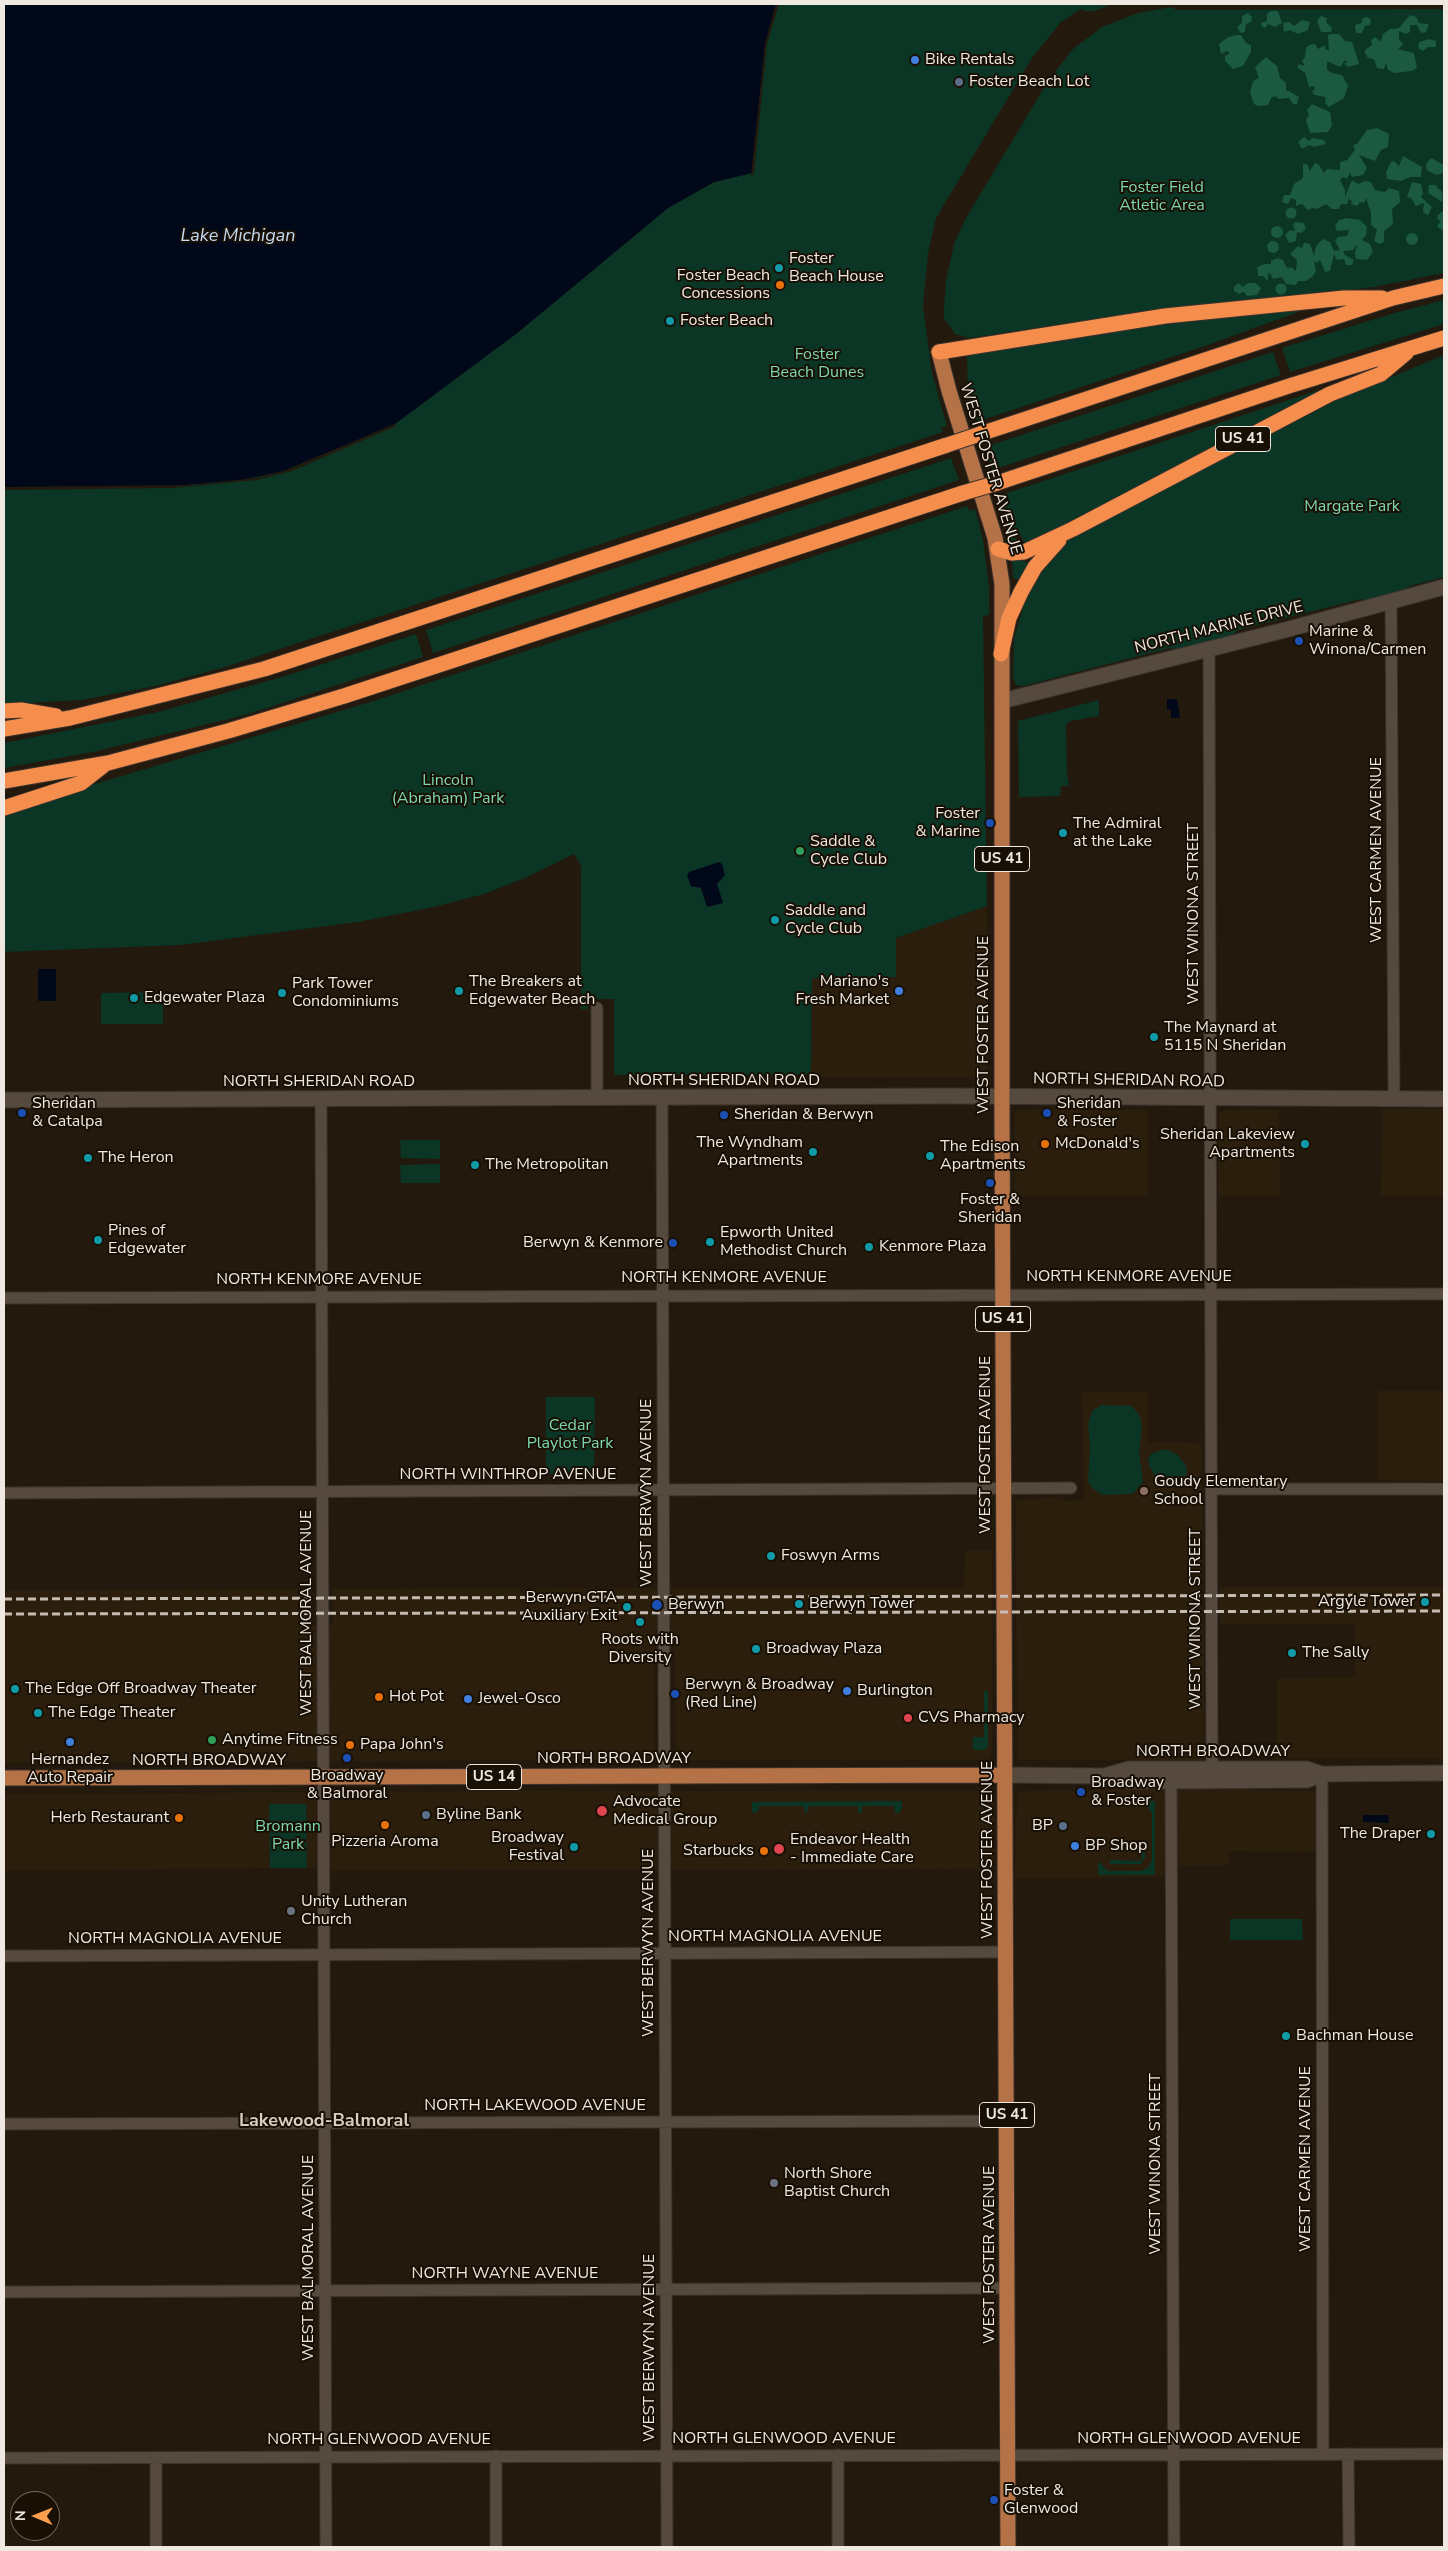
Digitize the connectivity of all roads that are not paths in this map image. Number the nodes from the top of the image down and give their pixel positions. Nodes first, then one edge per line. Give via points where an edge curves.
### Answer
1 (1444, 286) edge
2 (1393, 298) junction
3 (1444, 338) edge
4 (1411, 349) junction
5 (939, 352) joint
6 (1073, 529) junction
7 (998, 549) junction
8 (1444, 587) edge
9 (1391, 601) junction
10 (1209, 648) junction
11 (1001, 654) junction
12 (1002, 701) junction
13 (4, 712) edge
14 (70, 718) junction
15 (4, 729) edge
16 (108, 763) junction
17 (4, 781) edge
18 (4, 808) edge
19 (597, 1008) dead end
20 (1002, 1097) junction
21 (321, 1099) junction
22 (597, 1099) junction
23 (662, 1099) junction
24 (1210, 1099) junction
25 (1394, 1099) junction
26 (1444, 1099) edge
27 (4, 1100) edge
28 (1211, 1293) junction
29 (663, 1294) junction
30 (1003, 1294) junction
31 (1444, 1294) edge
32 (322, 1296) junction
33 (4, 1298) edge
34 (1072, 1488) dead end
35 (1211, 1489) junction
36 (1444, 1489) edge
37 (1004, 1490) junction
38 (663, 1491) junction
39 (323, 1492) junction
40 (4, 1493) edge
41 (1444, 1773) edge
42 (1322, 1774) junction
43 (1005, 1775) junction
44 (1212, 1775) junction
45 (664, 1776) junction
46 (1105, 1776) junction
47 (4, 1778) edge
48 (324, 1778) junction
49 (1171, 1781) junction
50 (1006, 1952) junction
51 (665, 1954) junction
52 (324, 1955) junction
53 (4, 1956) edge
54 (1006, 2121) junction
55 (665, 2122) junction
56 (325, 2123) junction
57 (4, 2124) edge
58 (1007, 2288) junction
59 (666, 2289) junction
60 (325, 2290) junction
61 (4, 2292) edge
62 (1323, 2454) junction
63 (1348, 2454) junction
64 (1444, 2454) edge
65 (667, 2455) junction
66 (838, 2455) junction
67 (1173, 2455) junction
68 (496, 2456) junction
69 (1008, 2456) junction
70 (326, 2457) junction
71 (4, 2458) edge
72 (156, 2458) junction
73 (156, 2547) edge
74 (326, 2547) edge
75 (496, 2547) edge
76 (667, 2547) edge
77 (838, 2547) edge
78 (1008, 2547) edge
79 (1174, 2547) edge
80 (1349, 2547) edge

1 - 2 highway, US 41
2 - 5 highway, US 41 via 1344,298 1174,315
2 - 14 highway, bridge via 264,669
3 - 4 highway, US 41
4 - 6 highway, US 41 via 1381,374 1330,394
4 - 16 highway, bridge via 1289,386 344,696
5 - 7 main road, WEST FOSTER AVENUE / US 41
6 - 7 highway via 1024,552
6 - 11 highway, US 41 via 1047,552 1029,577 1009,618
7 - 11 main road, WEST FOSTER AVENUE / US 41 via 1003,592
8 - 9 main road, NORTH MARINE DRIVE
9 - 10 main road, NORTH MARINE DRIVE
9 - 25 street, WEST CARMEN AVENUE
10 - 12 main road, NORTH MARINE DRIVE
10 - 24 street, WEST WINONA STREET
11 - 12 main road, WEST FOSTER AVENUE / US 41
12 - 20 main road, WEST FOSTER AVENUE / US 41
13 - 14 highway via 21,710
14 - 15 highway
16 - 17 highway
16 - 18 highway via 81,784
19 - 22 street
20 - 23 main road, NORTH SHERIDAN ROAD
20 - 24 main road, NORTH SHERIDAN ROAD
20 - 30 main road, WEST FOSTER AVENUE / US 41
21 - 22 main road, NORTH SHERIDAN ROAD
21 - 27 main road, NORTH SHERIDAN ROAD
21 - 32 street, WEST BALMORAL AVENUE
22 - 23 main road, NORTH SHERIDAN ROAD
23 - 29 street, WEST BERWYN AVENUE
24 - 25 main road, NORTH SHERIDAN ROAD
24 - 28 street, WEST WINONA STREET
25 - 26 main road, NORTH SHERIDAN ROAD
28 - 30 street, NORTH KENMORE AVENUE
28 - 31 street, NORTH KENMORE AVENUE
28 - 35 street, WEST WINONA STREET
29 - 30 street, NORTH KENMORE AVENUE
29 - 32 street, NORTH KENMORE AVENUE
29 - 38 street, WEST BERWYN AVENUE
30 - 37 main road, WEST FOSTER AVENUE / US 41
32 - 33 street, NORTH KENMORE AVENUE
32 - 39 street, WEST BALMORAL AVENUE
34 - 37 street, NORTH WINTHROP AVENUE
35 - 36 street
35 - 44 street, WEST WINONA STREET
37 - 38 street, NORTH WINTHROP AVENUE
37 - 43 main road, WEST FOSTER AVENUE / US 41
38 - 39 street, NORTH WINTHROP AVENUE
38 - 45 street, WEST BERWYN AVENUE
39 - 40 street, NORTH WINTHROP AVENUE
39 - 48 street, WEST BALMORAL AVENUE
41 - 42 main road, NORTH BROADWAY
42 - 44 main road, NORTH BROADWAY via 1307,1780
42 - 62 street, WEST CARMEN AVENUE
43 - 45 main road, NORTH BROADWAY / US 14
43 - 46 main road, NORTH BROADWAY
43 - 50 main road, WEST FOSTER AVENUE / US 41
44 - 46 main road, NORTH BROADWAY via 1129,1769
44 - 49 main road, NORTH BROADWAY
45 - 48 main road, NORTH BROADWAY / US 14
45 - 51 street, WEST BERWYN AVENUE
46 - 49 main road, NORTH BROADWAY via 1128,1781
47 - 48 main road, NORTH BROADWAY / US 14
48 - 52 street, WEST BALMORAL AVENUE
49 - 67 street, WEST WINONA STREET
50 - 51 street, NORTH MAGNOLIA AVENUE
50 - 54 main road, WEST FOSTER AVENUE / US 41
51 - 52 street, NORTH MAGNOLIA AVENUE
51 - 55 street, WEST BERWYN AVENUE
52 - 53 street, NORTH MAGNOLIA AVENUE
52 - 56 street, WEST BALMORAL AVENUE
54 - 55 street, NORTH LAKEWOOD AVENUE
54 - 58 main road, WEST FOSTER AVENUE / US 41
55 - 56 street, NORTH LAKEWOOD AVENUE
55 - 59 street, WEST BERWYN AVENUE
56 - 57 street, NORTH LAKEWOOD AVENUE
56 - 60 street, WEST BALMORAL AVENUE
58 - 59 street, NORTH WAYNE AVENUE
58 - 69 main road, WEST FOSTER AVENUE / US 41
59 - 60 street, NORTH WAYNE AVENUE
59 - 65 street, WEST BERWYN AVENUE
60 - 61 street, NORTH WAYNE AVENUE
60 - 70 street, WEST BALMORAL AVENUE
62 - 63 street, NORTH GLENWOOD AVENUE
62 - 67 street, NORTH GLENWOOD AVENUE
63 - 64 street, NORTH GLENWOOD AVENUE
63 - 80 street
65 - 66 street, NORTH GLENWOOD AVENUE
65 - 68 street, NORTH GLENWOOD AVENUE
65 - 76 street, WEST BERWYN AVENUE
66 - 69 street, NORTH GLENWOOD AVENUE
66 - 77 street
67 - 69 street, NORTH GLENWOOD AVENUE
67 - 79 street, WEST WINONA STREET
68 - 70 street, NORTH GLENWOOD AVENUE
68 - 75 street
69 - 78 main road, WEST FOSTER AVENUE / US 41
70 - 72 street, NORTH GLENWOOD AVENUE
70 - 74 street, WEST BALMORAL AVENUE
71 - 72 street, NORTH GLENWOOD AVENUE
72 - 73 street

